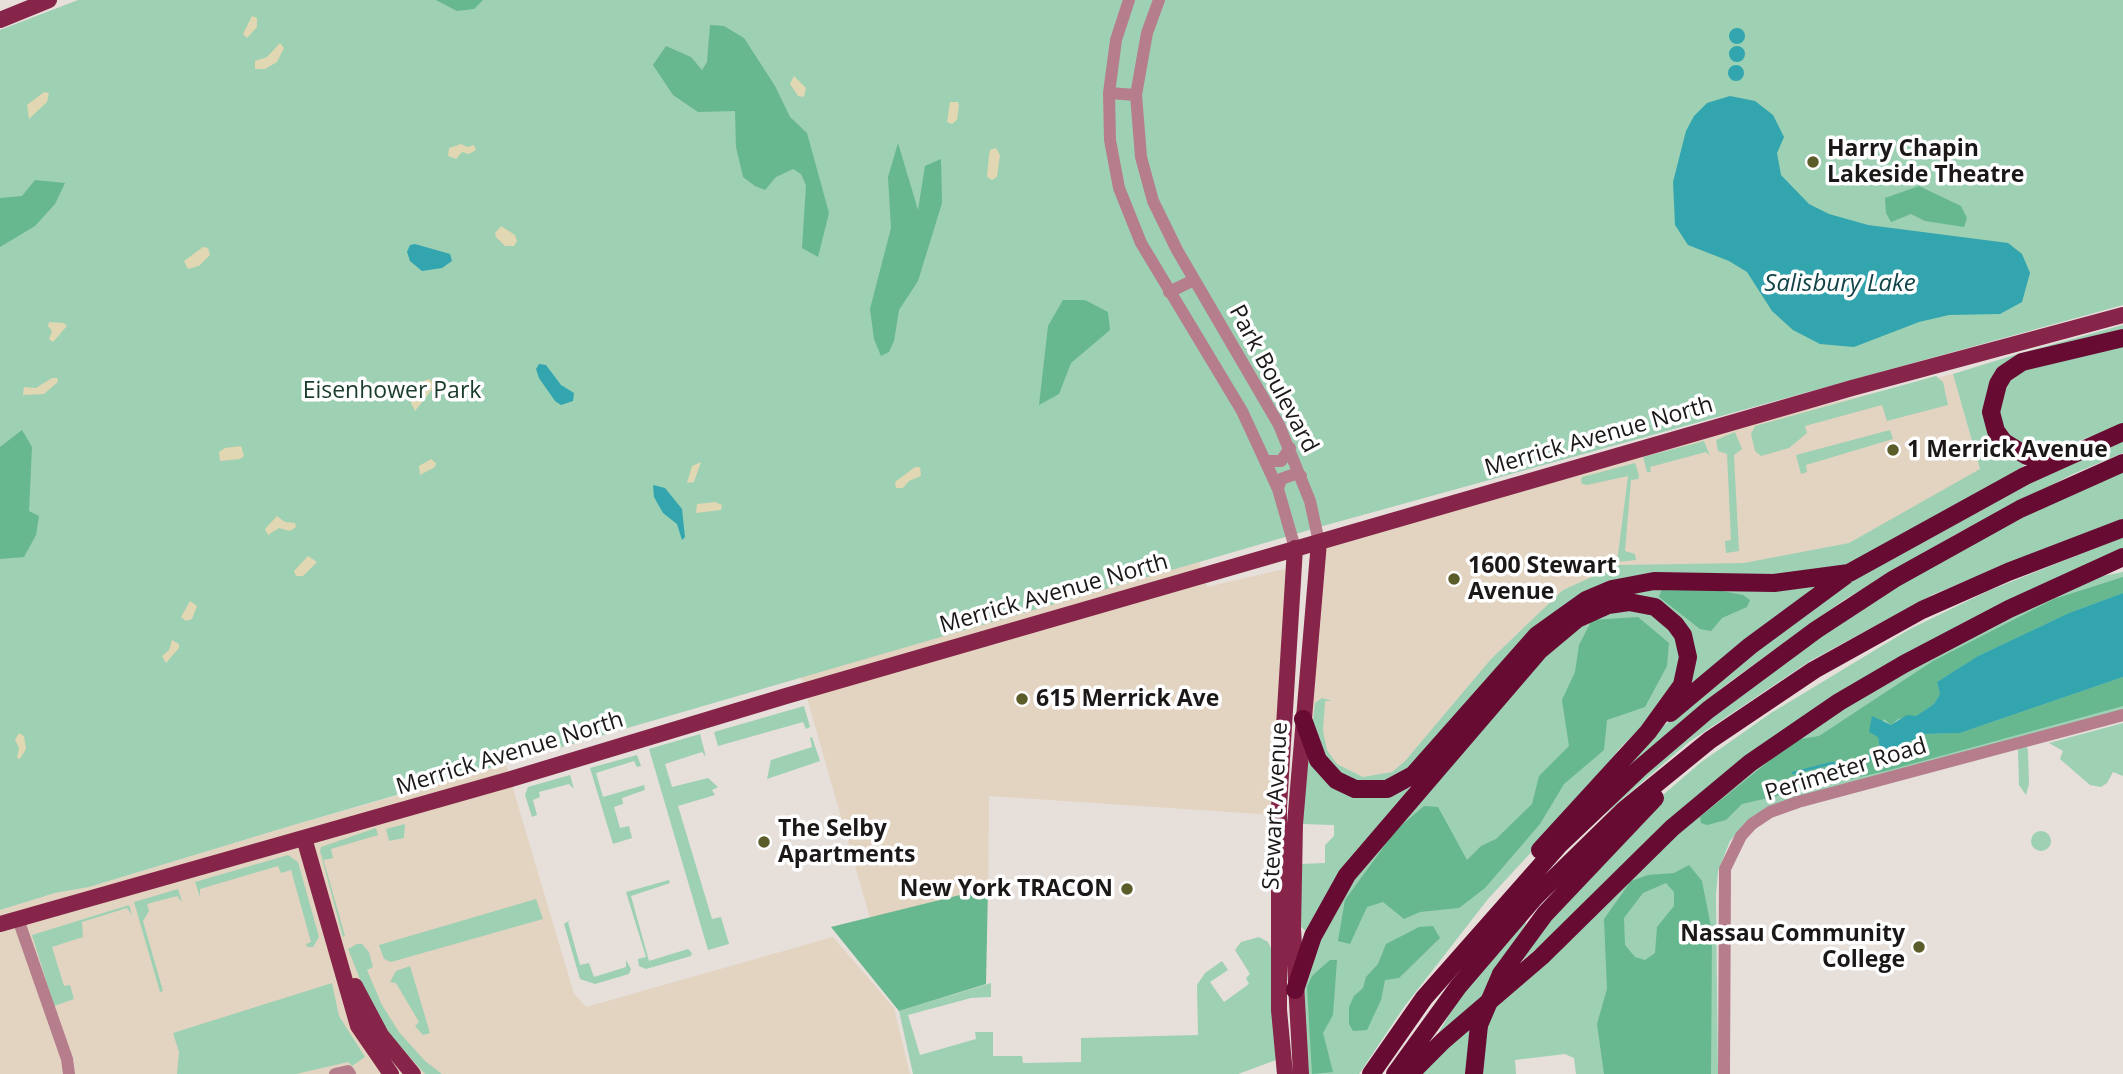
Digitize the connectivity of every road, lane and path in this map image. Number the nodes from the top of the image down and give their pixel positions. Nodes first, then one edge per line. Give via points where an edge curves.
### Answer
1 (50, 0) edge
2 (1129, 0) edge
3 (1159, 0) edge
4 (0, 20) edge
5 (1109, 93) junction
6 (1136, 95) junction
7 (1194, 280) junction
8 (1168, 292) junction
9 (2123, 315) edge
10 (2123, 338) edge
11 (2123, 432) edge
12 (1290, 448) junction
13 (2079, 452) junction
14 (1266, 461) junction
15 (2123, 463) edge
16 (1301, 476) junction
17 (1278, 489) junction
18 (2123, 528) edge
19 (1319, 542) junction
20 (1295, 548) junction
21 (2123, 557) edge
22 (2123, 565) edge
23 (2094, 570) junction
24 (1850, 573) junction
25 (2123, 715) edge
26 (1303, 719) junction
27 (1648, 732) junction
28 (1710, 740) junction
29 (1300, 755) junction
30 (1282, 768) junction
31 (1279, 807) junction
32 (1295, 824) junction
33 (303, 838) junction
34 (18, 919) junction
35 (0, 924) edge
36 (1283, 926) junction
37 (1469, 945) junction
38 (335, 946) junction
39 (1295, 990) junction
40 (69, 1074) edge
41 (335, 1074) edge
42 (349, 1074) edge
43 (391, 1074) edge
44 (413, 1074) edge
45 (1285, 1074) edge
46 (1301, 1074) edge
47 (1371, 1074) edge
48 (1395, 1074) edge
49 (1410, 1074) edge
50 (1474, 1074) edge
51 (1724, 1074) edge

1 - 4 main road
2 - 5 street, Park Boulevard via 1116,40
3 - 6 street, Park Boulevard via 1147,33
5 - 6 street
5 - 8 street, Park Boulevard via 1110,140 1119,188 1141,243
6 - 7 street, Park Boulevard via 1141,156 1153,201
7 - 8 street
7 - 12 street, Park Boulevard
8 - 14 street, Park Boulevard
9 - 19 main road, Merrick Avenue North
10 - 13 highway via 2022,362 2004,374 1992,396 1996,431 2018,452 2046,457
11 - 13 highway
12 - 14 street via 1281,461
12 - 16 street, Park Boulevard
13 - 24 highway via 2025,475
14 - 17 street, Park Boulevard
15 - 37 highway via 1973,533 1894,579 1761,668 1599,805
16 - 17 street via 1281,479
16 - 19 street, Park Boulevard
17 - 20 street, Park Boulevard
18 - 28 highway via 1922,610 1840,654
19 - 20 main road, Merrick Avenue North
19 - 26 main road, Stewart Avenue
20 - 30 main road, Stewart Avenue
20 - 33 main road, Merrick Avenue North
21 - 23 highway
22 - 23 highway
23 - 49 highway via 1892,670 1750,763 1672,828 1541,957
24 - 26 highway via 1774,583 1645,582 1586,600 1537,635 1413,775 1387,789 1355,789 1336,780 1315,756
24 - 27 highway via 1750,646
25 - 51 street, Perimeter Road via 1798,802 1752,824 1725,869
26 - 29 main road, Stewart Avenue
27 - 37 highway via 1511,884
27 - 39 highway via 1682,685 1688,657 1683,635 1665,613 1643,603 1608,605 1577,619 1540,650 1361,858 1313,936
28 - 48 highway via 1616,817 1536,896 1458,987
28 - 50 highway, bridge via 1545,914 1501,974 1479,1025
29 - 30 main road
29 - 32 main road, Stewart Avenue
30 - 31 main road, Stewart Avenue
31 - 32 main road
31 - 36 main road, Stewart Avenue
32 - 36 main road, Stewart Avenue
33 - 34 main road, Merrick Avenue North
33 - 38 main road
34 - 35 main road, Merrick Avenue North
34 - 40 street
36 - 39 main road, Stewart Avenue
36 - 45 main road, Stewart Avenue
37 - 47 highway via 1424,998
38 - 43 main road via 358,1026
38 - 44 main road via 374,1024
39 - 46 main road, Stewart Avenue
41 - 42 street

